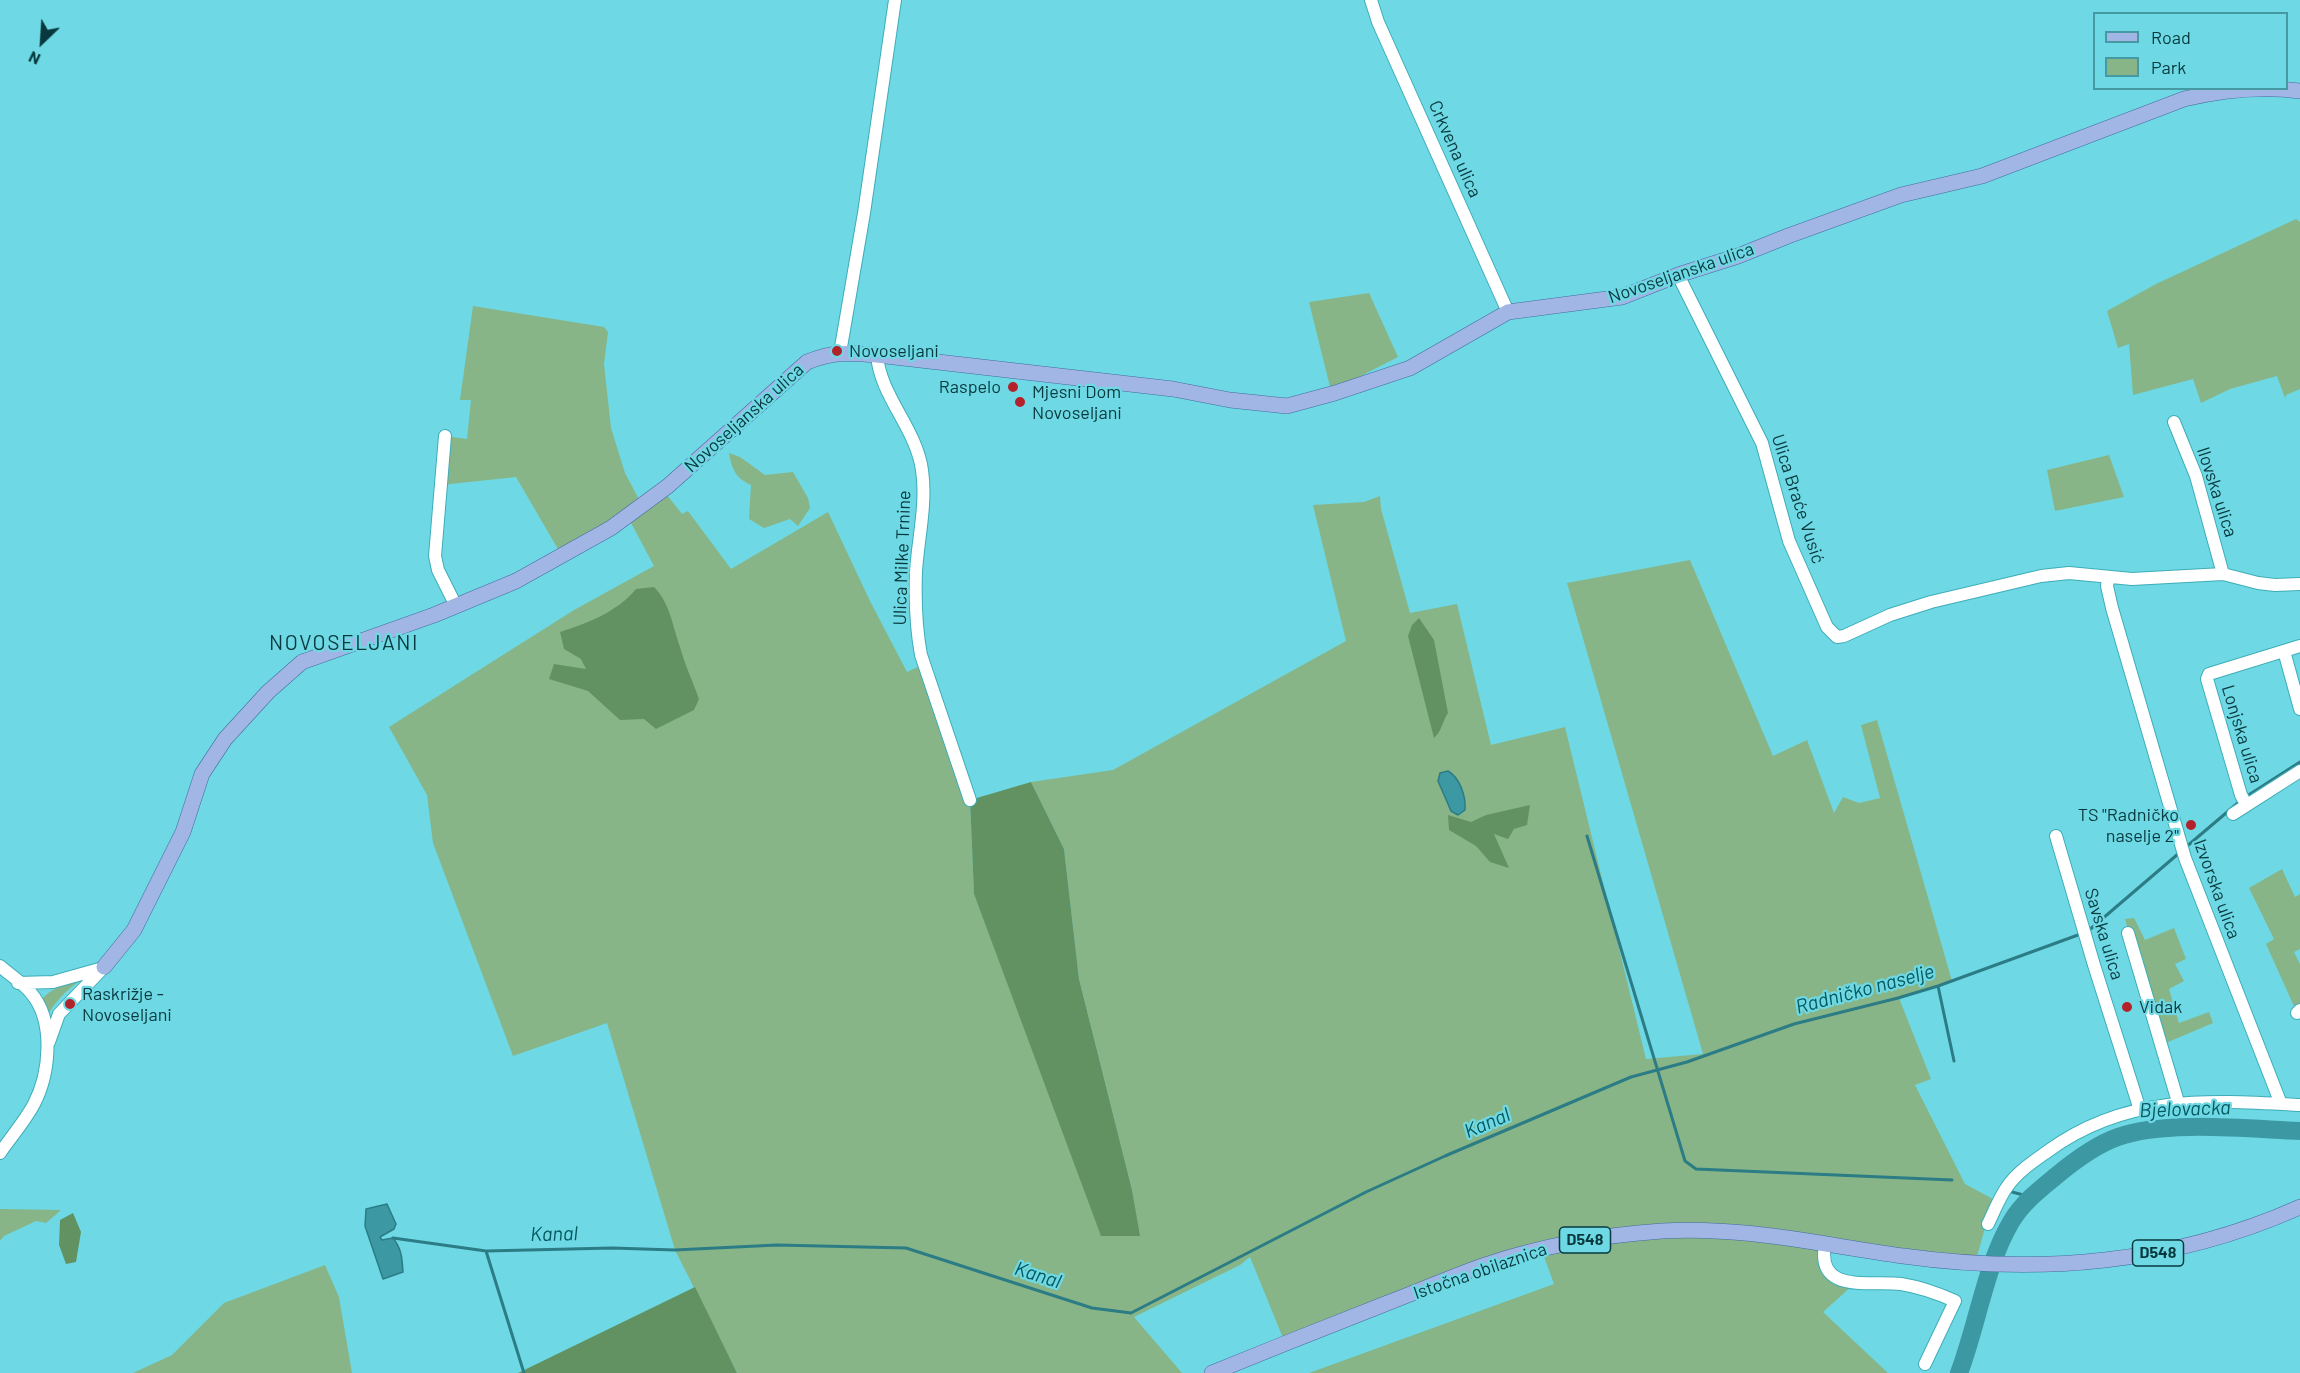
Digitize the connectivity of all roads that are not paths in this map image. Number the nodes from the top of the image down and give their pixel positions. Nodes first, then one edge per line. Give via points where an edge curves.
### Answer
1 (896, 0) edge
2 (1371, 0) edge
3 (2300, 90) edge
4 (1678, 275) junction
5 (1508, 312) junction
6 (840, 353) junction
7 (877, 355) junction
8 (2174, 422) dead end
9 (445, 436) dead end
10 (2223, 573) junction
11 (2108, 577) junction
12 (2300, 584) edge
13 (456, 606) junction
14 (2300, 646) edge
15 (2284, 651) junction
16 (2300, 709) edge
17 (2300, 771) edge
18 (970, 800) dead end
19 (2246, 804) junction
20 (2233, 814) dead end
21 (2056, 836) dead end
22 (2128, 933) dead end
23 (0, 966) edge
24 (104, 967) junction
25 (18, 982) junction
26 (47, 1046) junction
27 (2178, 1102) junction
28 (2281, 1104) junction
29 (2300, 1105) edge
30 (2140, 1110) junction
31 (0, 1154) edge
32 (2300, 1207) edge
33 (1988, 1224) dead end
34 (1825, 1244) junction
35 (1925, 1364) dead end
36 (1212, 1373) edge

1 - 6 street
2 - 5 street, Crkvena ulica
3 - 4 main road, Novoseljanska ulica via 2244,90 2184,99 1982,176 1901,195
4 - 5 main road, Novoseljanska ulica via 1622,297
4 - 11 street, Ulica Braće Vusić via 1762,443 1789,541 1831,633 1844,636 1931,602 2036,577 2068,573
5 - 7 main road, Novoseljanska ulica via 1410,368 1287,406
6 - 7 main road, Novoseljanska ulica
6 - 13 main road, Novoseljanska ulica via 807,362 668,486 611,528 516,581
7 - 18 street, Ulica Milke Trnine via 878,370 904,420 922,470 917,631 921,655
8 - 10 street, Ilovska ulica via 2196,476
9 - 13 street via 435,556
10 - 11 street
10 - 12 street via 2258,583
11 - 28 street, Izvorska ulica via 2112,608 2185,858
13 - 24 main road, Novoseljanska ulica via 302,662 268,692 225,739 202,774 183,832 134,930
14 - 15 street
15 - 16 street
15 - 19 street, Lonjska ulica via 2224,667 2207,679
17 - 19 street
19 - 20 street
21 - 30 street, Savska ulica
22 - 27 street
23 - 25 street
24 - 25 street via 53,982
24 - 26 street via 59,1014
25 - 26 street via 31,993 43,1014
26 - 31 street via 44,1077 35,1104
27 - 28 street
27 - 30 street
28 - 29 street
30 - 33 street via 2089,1125 2062,1140 2017,1175
32 - 34 main road, Istočna obilaznica / D548 via 2208,1242 2153,1254 2060,1265 1975,1264
34 - 35 street via 1827,1267 1844,1282 1908,1285 1955,1301
34 - 36 main road, Istočna obilaznica / D548 via 1723,1231 1663,1231 1600,1237 1541,1249 1485,1265

